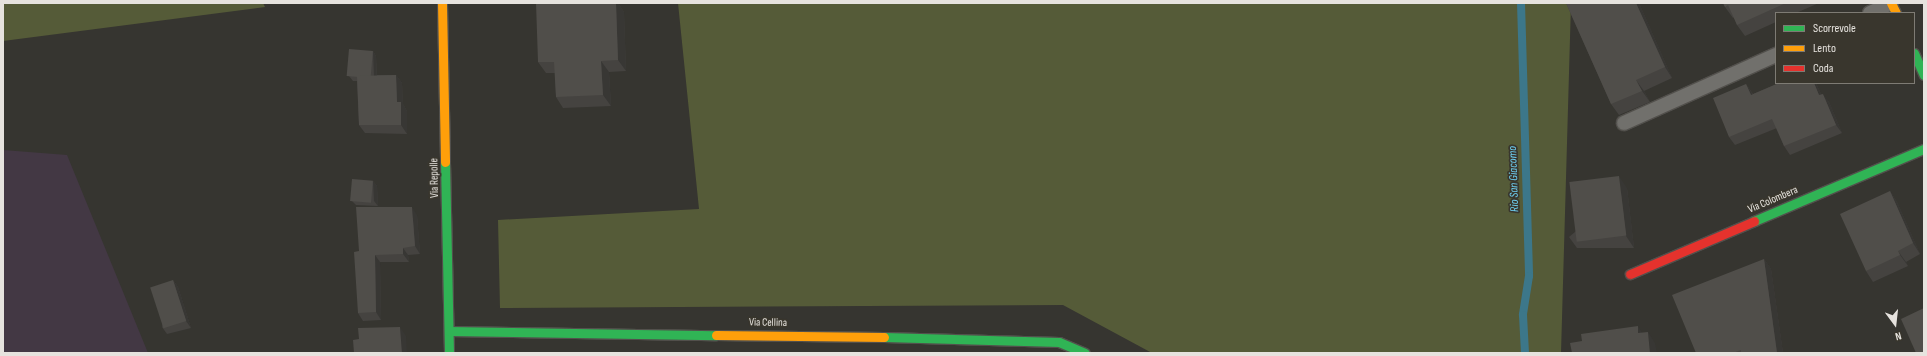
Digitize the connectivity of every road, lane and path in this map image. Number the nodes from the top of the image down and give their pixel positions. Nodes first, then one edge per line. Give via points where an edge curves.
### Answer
1 (442, 3) edge
2 (1891, 3) edge
3 (1872, 12) edge
4 (1896, 12) edge
5 (1775, 55) edge
6 (1915, 55) edge
7 (1924, 75) edge
8 (1624, 123) dead end
9 (1924, 149) edge
10 (1630, 274) dead end
11 (449, 331) junction
12 (449, 353) edge
13 (1085, 353) edge

1 - 11 street, Via Repolle
2 - 3 lane
2 - 4 street
5 - 8 lane
6 - 7 street
9 - 10 street, Via Colombera
11 - 12 street, Via Repolle
11 - 13 street, Via Cellina via 981,338 1058,342

